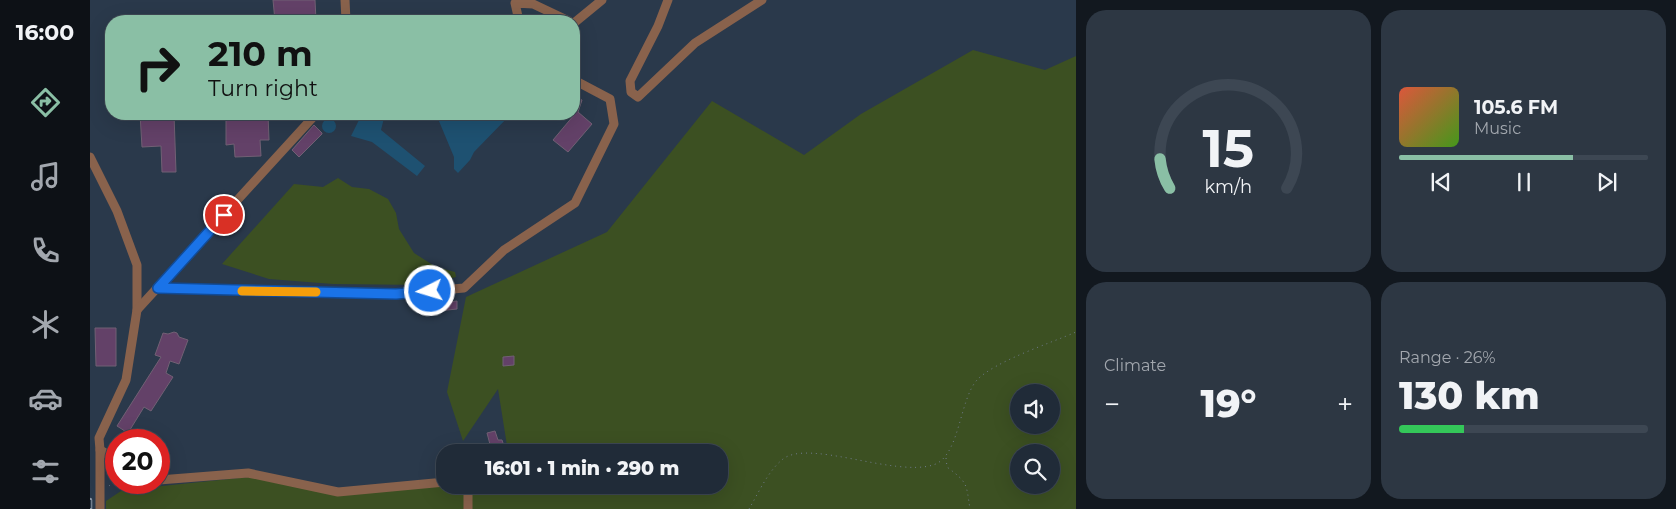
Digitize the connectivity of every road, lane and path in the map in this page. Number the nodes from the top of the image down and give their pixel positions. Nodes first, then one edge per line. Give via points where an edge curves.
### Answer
1 (345, 0) edge
2 (602, 0) edge
3 (668, 0) edge
4 (762, 0) edge
5 (517, 2) edge
6 (346, 15) edge
7 (518, 15) edge
8 (557, 15) edge
9 (580, 18) edge
10 (580, 83) edge
11 (311, 120) edge
12 (90, 157) edge
13 (158, 288) junction
14 (137, 310) junction
15 (1076, 332) edge
16 (100, 450) junction
17 (105, 453) edge
18 (945, 458) junction
19 (170, 479) edge
20 (436, 483) edge
21 (468, 494) edge
22 (100, 509) edge
23 (468, 509) edge
24 (749, 509) edge
25 (970, 509) edge

1 - 6 street
2 - 9 street
3 - 4 street via 630,81 631,92 638,97 695,43
5 - 7 street
5 - 8 street via 534,4
10 - 13 street via 610,99 614,124 574,203 504,250 464,288 396,294
11 - 13 street
12 - 14 street via 117,210 137,264
13 - 14 street
14 - 16 street via 126,380 99,438
15 - 18 path via 990,369 976,380
16 - 17 street
16 - 22 street
18 - 24 path via 934,465 916,468 808,453 794,454 773,470
18 - 25 path via 947,467 960,476 966,487
19 - 20 street via 248,473 338,492
21 - 23 street

